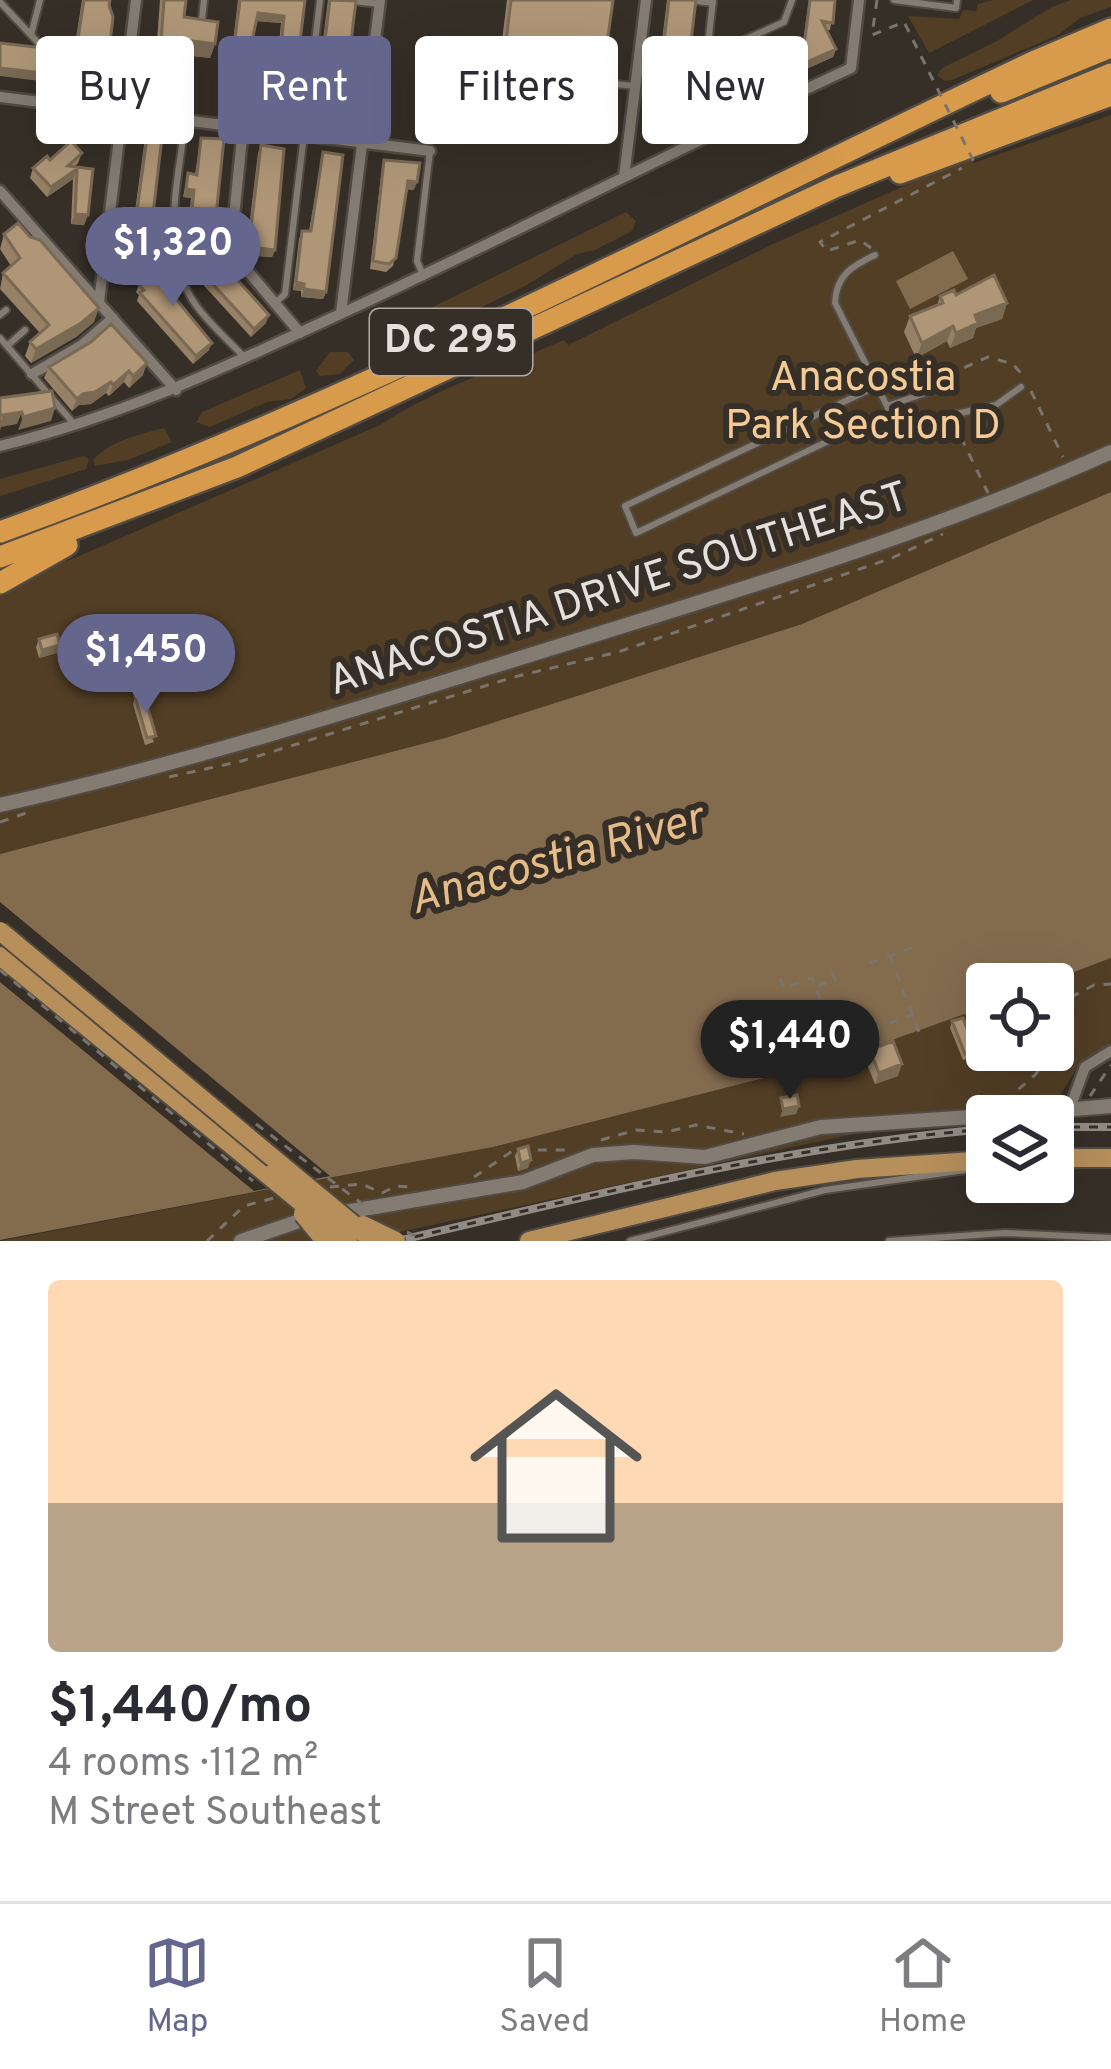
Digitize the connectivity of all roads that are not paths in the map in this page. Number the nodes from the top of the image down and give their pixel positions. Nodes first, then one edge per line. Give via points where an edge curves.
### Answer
1 (40, 0) edge
2 (136, 0) edge
3 (204, 0) edge
4 (320, 0) edge
5 (344, 0) edge
6 (646, 0) edge
7 (690, 0) edge
8 (792, 0) edge
9 (860, 0) edge
10 (894, 0) edge
11 (957, 0) edge
12 (713, 1) edge
13 (0, 2) edge
14 (380, 2) edge
15 (202, 19) edge
16 (1111, 29) edge
17 (31, 35) junction
18 (132, 36) edge
19 (315, 36) edge
20 (376, 36) edge
21 (709, 36) edge
22 (752, 36) edge
23 (36, 40) edge
24 (1111, 47) edge
25 (1111, 74) edge
26 (618, 84) edge
27 (635, 86) junction
28 (808, 89) edge
29 (1111, 95) edge
30 (0, 98) edge
31 (36, 102) edge
32 (118, 144) edge
33 (182, 144) edge
34 (241, 144) edge
35 (301, 144) edge
36 (363, 144) edge
37 (371, 144) edge
38 (693, 144) edge
39 (430, 151) joint
40 (624, 177) junction
41 (783, 180) junction
42 (0, 191) edge
43 (703, 246) junction
44 (875, 255) road end
45 (424, 275) junction
46 (99, 302) junction
47 (275, 303) junction
48 (341, 313) junction
49 (113, 318) junction
50 (25, 330) dead end
51 (300, 333) junction
52 (0, 338) edge
53 (7, 346) junction
54 (245, 358) junction
55 (32, 374) junction
56 (955, 383) dead end
57 (877, 386) junction
58 (1021, 387) dead end
59 (176, 389) junction
60 (886, 406) junction
61 (953, 414) road end
62 (76, 425) junction
63 (0, 446) edge
64 (1111, 452) edge
65 (113, 491) junction
66 (161, 498) junction
67 (0, 520) edge
68 (0, 532) edge
69 (0, 557) edge
70 (0, 583) edge
71 (0, 806) edge
72 (0, 931) edge
73 (0, 956) edge
74 (1111, 1051) edge
75 (1074, 1099) edge
76 (1111, 1106) edge
77 (1074, 1111) edge
78 (966, 1114) edge
79 (1074, 1159) edge
80 (966, 1162) edge
81 (1111, 1162) edge
82 (1074, 1165) edge
83 (966, 1172) edge
84 (264, 1180) junction
85 (333, 1205) junction
86 (398, 1235) edge
87 (1111, 1238) edge
88 (241, 1241) edge
89 (325, 1241) edge
90 (348, 1241) edge
91 (373, 1241) edge
92 (529, 1241) edge
93 (630, 1241) edge
94 (890, 1241) edge

1 - 17 lane
2 - 18 street
3 - 15 lane
4 - 19 lane
5 - 14 lane
6 - 27 street
7 - 12 lane
8 - 22 lane via 784,22
9 - 28 street via 851,68
10 - 11 lane via 956,8
12 - 21 lane
13 - 17 lane
14 - 20 street
16 - 41 highway, DC 295
17 - 23 lane
24 - 41 highway
25 - 43 highway, DC 295
26 - 27 lane
27 - 40 street
29 - 43 highway
30 - 31 street
32 - 46 street
33 - 54 lane via 177,262 199,309
34 - 47 street via 231,246
35 - 47 lane via 285,295
36 - 48 street
37 - 39 street
38 - 40 street
39 - 45 lane via 417,260
40 - 45 street
41 - 65 highway, DC 295 via 303,412
42 - 46 street
43 - 66 highway, DC 295
44 - 57 lane via 844,273 835,303
45 - 48 street
46 - 49 street
47 - 51 street
48 - 51 street
49 - 55 street
49 - 59 street
50 - 53 lane
51 - 54 street
52 - 53 lane
53 - 55 lane
54 - 59 street
55 - 62 lane
56 - 60 lane
57 - 60 lane
57 - 60 lane via 625,506 636,533 889,412
58 - 61 lane via 996,405
59 - 62 street
62 - 63 street
64 - 71 street, ANACOSTIA DRIVE SOUTHEAST via 848,556 222,751
65 - 67 highway
65 - 68 highway, DC 295
66 - 69 highway, DC 295
66 - 70 highway
72 - 85 main road, bridge
73 - 84 main road
74 - 75 street via 1085,1067
76 - 77 street
78 - 88 street via 821,1127 705,1157 593,1155 523,1182 297,1220
79 - 81 main road
80 - 92 main road via 794,1177
81 - 82 lane
83 - 93 lane via 825,1190
84 - 89 main road, bridge
84 - 90 main road, bridge
85 - 86 main road, bridge
85 - 91 main road, bridge
87 - 94 lane via 1005,1233

